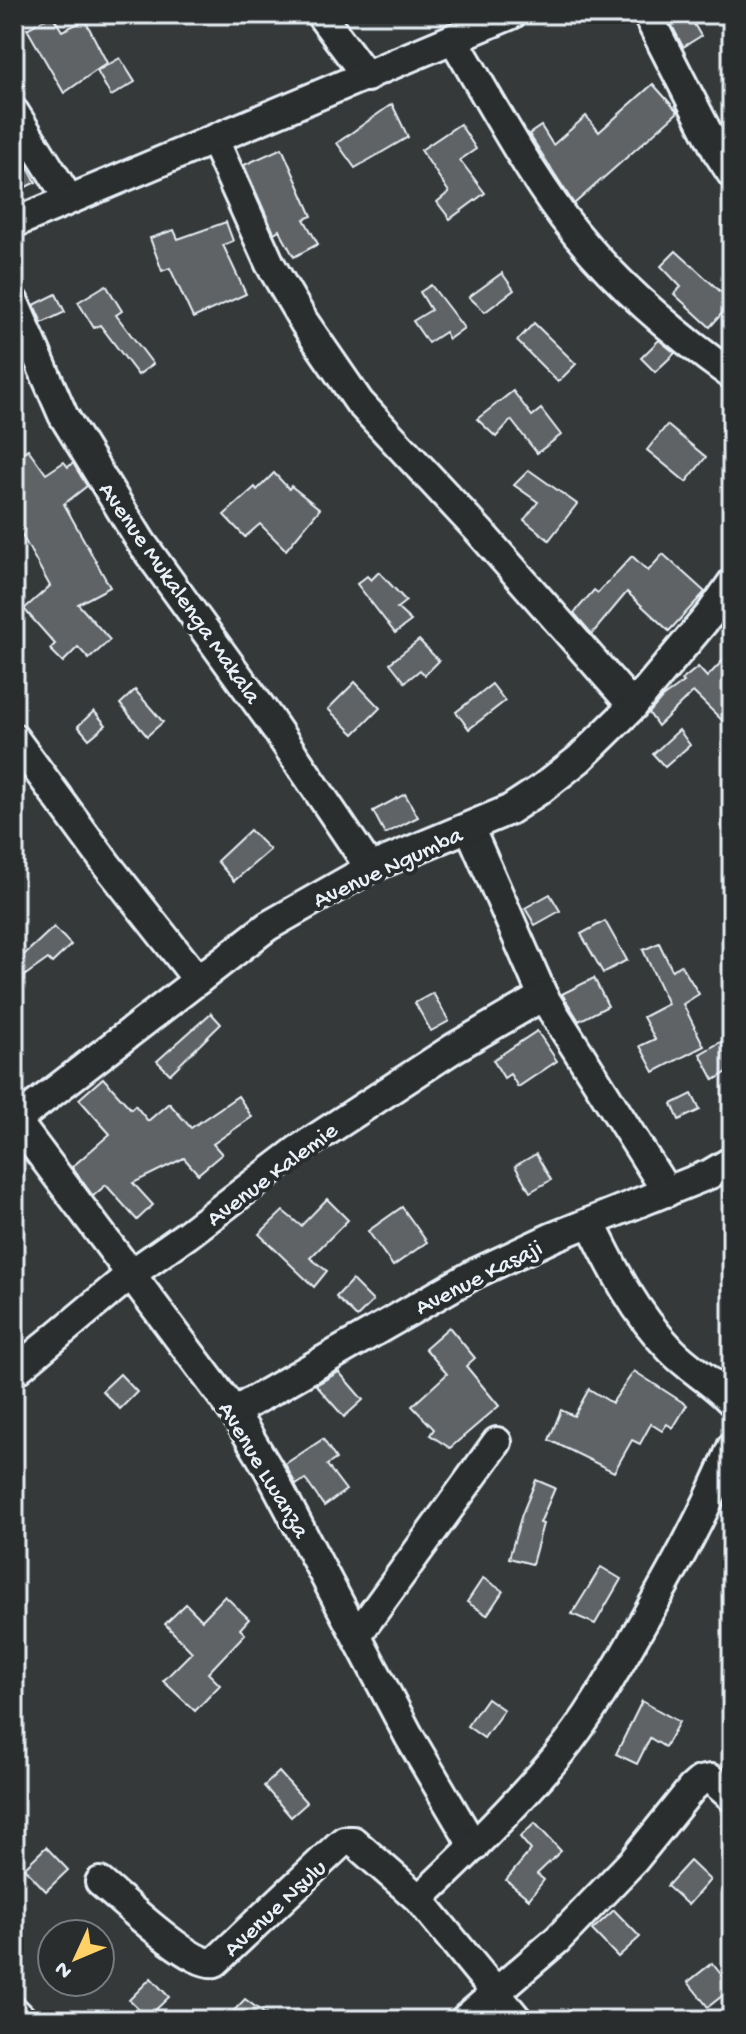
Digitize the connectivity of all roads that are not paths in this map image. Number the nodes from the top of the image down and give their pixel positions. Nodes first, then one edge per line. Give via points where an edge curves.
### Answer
1 (320, 14) edge
2 (512, 14) edge
3 (647, 14) edge
4 (454, 40) junction
5 (367, 77) junction
6 (14, 112) edge
7 (214, 140) junction
8 (732, 174) edge
9 (68, 198) junction
10 (14, 223) edge
11 (14, 302) edge
12 (732, 375) edge
13 (732, 583) edge
14 (722, 622) edge
15 (633, 706) junction
16 (14, 738) edge
17 (469, 827) junction
18 (370, 868) junction
19 (198, 980) junction
20 (543, 996) junction
21 (15, 1120) edge
22 (732, 1161) edge
23 (667, 1192) junction
24 (591, 1224) junction
25 (131, 1274) junction
26 (14, 1372) edge
27 (732, 1402) edge
28 (234, 1412) junction
29 (497, 1442) dead end
30 (730, 1457) edge
31 (357, 1635) junction
32 (732, 1797) edge
33 (474, 1847) junction
34 (100, 1882) dead end
35 (419, 1899) junction
36 (497, 1993) junction
37 (14, 2011) edge
38 (23, 2020) edge
39 (464, 2020) edge
40 (518, 2020) edge

1 - 5 street
2 - 4 street
3 - 8 street
4 - 5 street
4 - 12 street via 563,217 606,268
5 - 7 street
6 - 9 street
7 - 9 street
7 - 15 street via 270,264 359,402
9 - 10 street
11 - 18 street, Avenue Mukalenga Makala via 63,415 141,542
13 - 14 street, Avenue Ngumba
14 - 15 street, Avenue Ngumba
15 - 17 street, Avenue Ngumba via 541,789
16 - 19 street
17 - 18 street, Avenue Ngumba
17 - 20 street
18 - 19 street, Avenue Ngumba via 268,926
19 - 21 street, Avenue Ngumba
20 - 23 street
20 - 25 street, Avenue Kalemie via 333,1125
21 - 25 street, Avenue Lwanza
22 - 23 street, Avenue Kasaji
23 - 24 street, Avenue Kasaji
24 - 27 street via 651,1329
24 - 28 street, Avenue Kasaji via 476,1273
25 - 26 street, Avenue Kalemie
25 - 28 street, Avenue Lwanza
28 - 31 street, Avenue Lwanza
29 - 31 street
30 - 33 street via 614,1675 561,1752
31 - 33 street, Avenue Lwanza
32 - 36 street via 711,1779 700,1781 634,1860
33 - 35 street
34 - 35 street, Avenue Nsulu via 188,1954 208,1963 349,1840
35 - 36 street
36 - 39 street
36 - 40 street
37 - 38 street

